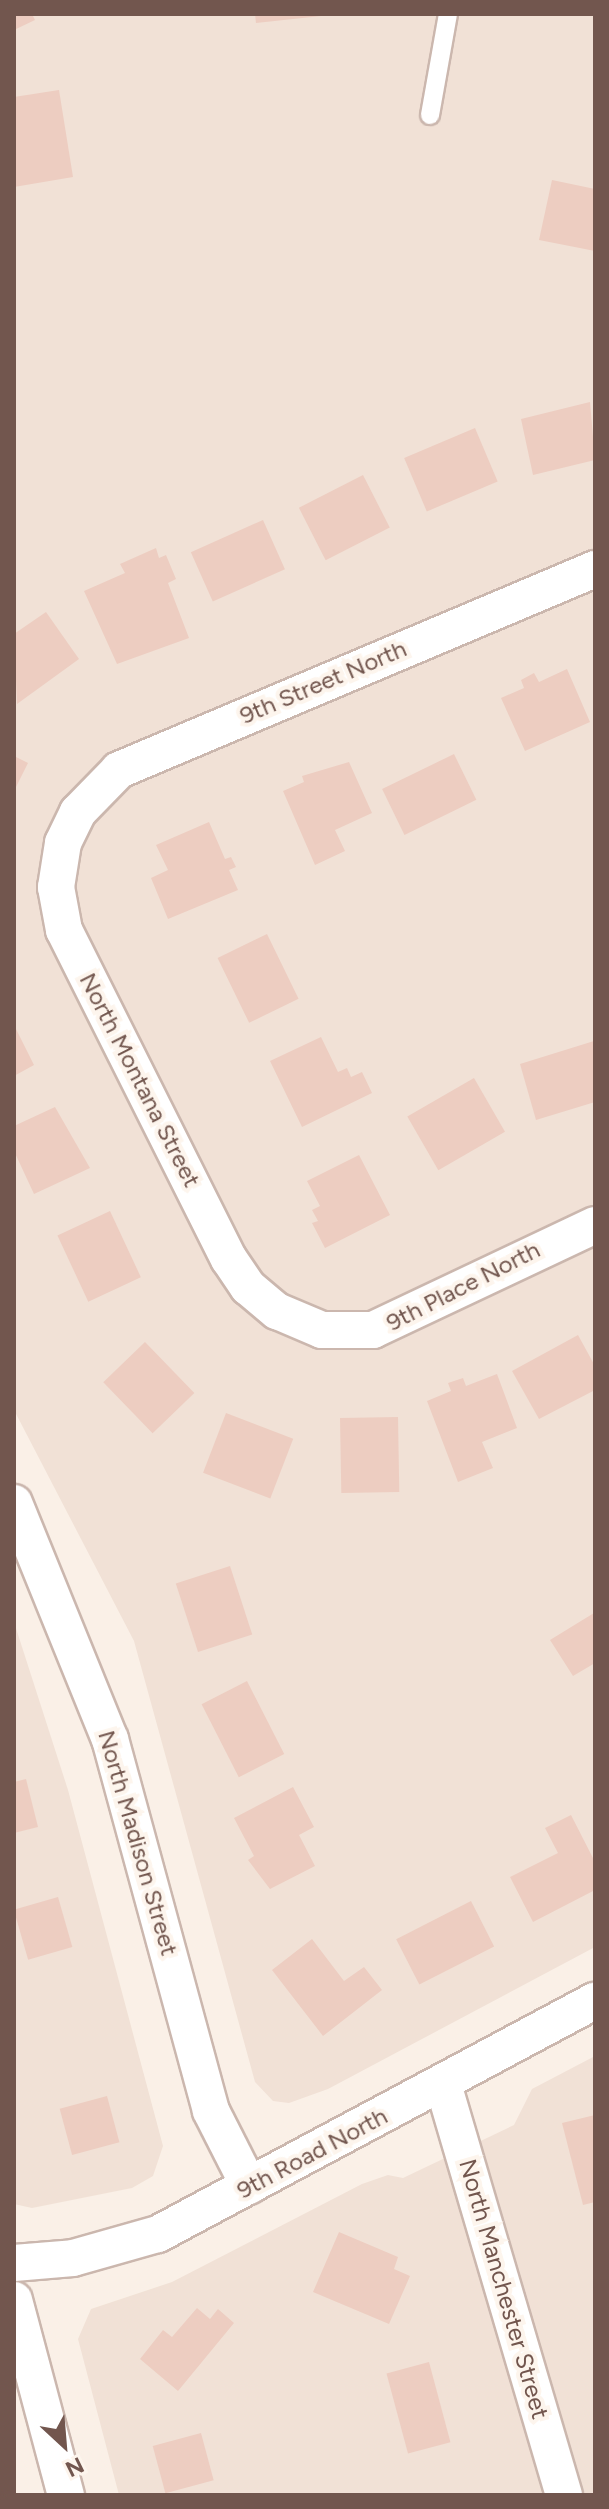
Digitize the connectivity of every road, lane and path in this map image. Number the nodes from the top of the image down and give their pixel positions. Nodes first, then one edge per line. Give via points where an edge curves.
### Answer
1 (448, 14) edge
2 (430, 115) dead end
3 (595, 569) edge
4 (72, 824) joint
5 (595, 1225) edge
6 (283, 1314) joint
7 (14, 1503) edge
8 (595, 2001) edge
9 (443, 2084) junction
10 (249, 2186) junction
11 (14, 2263) edge
12 (14, 2300) edge
13 (66, 2495) edge
14 (564, 2495) edge

1 - 2 lane
3 - 4 street, 9th Street North via 128,766 94,790
4 - 6 street, North Montana Street via 56,881 64,930 229,1259 248,1287
5 - 6 street, 9th Place North via 373,1330 322,1330
7 - 10 street, North Madison Street via 110,1739 205,2091
8 - 9 street, 9th Road North
9 - 10 street, 9th Road North
9 - 14 street, North Manchester Street
10 - 11 street, 9th Road North via 148,2237 73,2258
12 - 13 street

